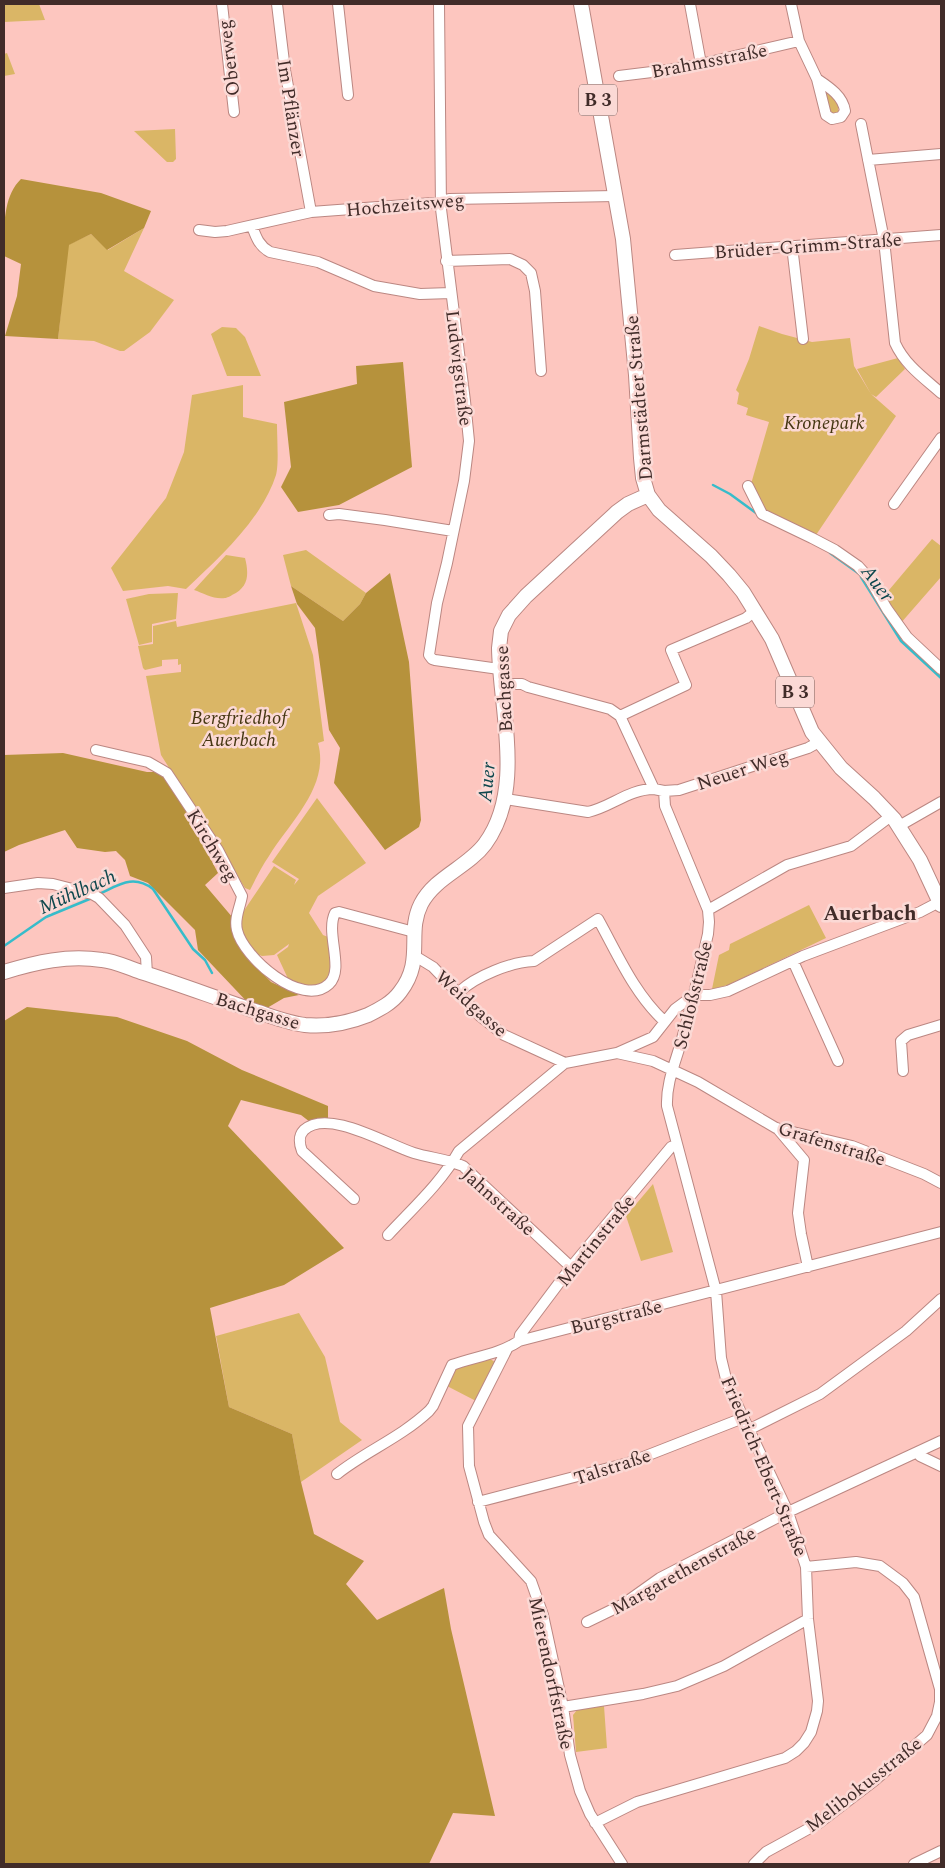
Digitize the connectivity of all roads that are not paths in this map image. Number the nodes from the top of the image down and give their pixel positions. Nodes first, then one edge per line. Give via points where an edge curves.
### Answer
1 (222, 4) edge
2 (277, 4) edge
3 (338, 4) edge
4 (439, 4) edge
5 (581, 4) edge
6 (690, 4) edge
7 (791, 4) edge
8 (799, 40) junction
9 (701, 64) junction
10 (619, 76) dead end
11 (817, 79) dead end
12 (348, 95) dead end
13 (234, 112) dead end
14 (861, 124) dead end
15 (941, 154) edge
16 (868, 160) junction
17 (614, 196) junction
18 (441, 200) junction
19 (311, 212) junction
20 (252, 226) junction
21 (199, 230) dead end
22 (941, 235) edge
23 (884, 240) junction
24 (792, 246) junction
25 (675, 255) dead end
26 (446, 261) junction
27 (451, 293) junction
28 (803, 339) dead end
29 (540, 371) dead end
30 (941, 392) edge
31 (941, 438) edge
32 (748, 486) dead end
33 (648, 495) junction
34 (894, 504) dead end
35 (329, 515) dead end
36 (453, 531) junction
37 (756, 610) junction
38 (499, 669) junction
39 (941, 669) edge
40 (501, 684) junction
41 (620, 716) junction
42 (819, 742) junction
43 (96, 750) dead end
44 (659, 790) junction
45 (506, 798) junction
46 (941, 802) edge
47 (895, 821) junction
48 (4, 888) edge
49 (941, 902) edge
50 (708, 910) junction
51 (414, 932) junction
52 (415, 956) junction
53 (793, 961) junction
54 (4, 972) edge
55 (147, 974) junction
56 (458, 992) junction
57 (694, 995) junction
58 (664, 1021) junction
59 (941, 1025) edge
60 (617, 1053) junction
61 (838, 1061) dead end
62 (565, 1063) junction
63 (672, 1070) junction
64 (903, 1071) dead end
65 (776, 1128) junction
66 (677, 1144) junction
67 (453, 1162) junction
68 (941, 1183) edge
69 (354, 1199) dead end
70 (941, 1232) edge
71 (388, 1235) dead end
72 (570, 1267) junction
73 (808, 1267) junction
74 (716, 1291) junction
75 (941, 1299) edge
76 (519, 1341) junction
77 (507, 1349) junction
78 (743, 1418) junction
79 (750, 1429) junction
80 (941, 1442) edge
81 (918, 1452) junction
82 (941, 1466) edge
83 (337, 1474) dead end
84 (478, 1502) junction
85 (788, 1512) junction
86 (806, 1567) junction
87 (808, 1619) junction
88 (587, 1622) dead end
89 (563, 1707) junction
90 (596, 1823) junction
91 (941, 1851) edge
92 (622, 1864) edge
93 (754, 1864) edge
94 (914, 1864) edge

1 - 13 street, Oberweg
2 - 19 street, Im Pflänzer via 285,70
3 - 12 street
4 - 18 street, Ludwigstraße
5 - 17 main road, Darmstädter Straße / B 3
6 - 9 street
7 - 8 street
8 - 9 street, Brahmsstraße
8 - 11 street
9 - 10 street, Brahmsstraße
14 - 16 street
15 - 16 street
16 - 23 street
17 - 18 street, Hochzeitsweg
17 - 33 main road, Darmstädter Straße / B 3 via 626,257 641,458
18 - 19 street, Hochzeitsweg
18 - 26 street, Ludwigstraße
19 - 20 street, Hochzeitsweg
20 - 21 street, Hochzeitsweg via 215,232
20 - 27 street via 263,248 270,252 318,262 374,286 420,294
22 - 23 street, Brüder-Grimm-Straße
23 - 24 street, Brüder-Grimm-Straße
23 - 30 street via 895,343 909,365
24 - 25 street, Brüder-Grimm-Straße
24 - 28 street
26 - 27 street, Ludwigstraße
26 - 29 street via 510,259 531,273
27 - 36 street, Ludwigstraße via 469,441
31 - 34 street
32 - 39 street via 762,514 835,550 858,566 907,637
33 - 37 main road, Darmstädter Straße / B 3 via 664,516 729,575
33 - 38 main road, Bachgasse via 617,512 509,615 501,631
35 - 36 street
36 - 38 street, Ludwigstraße via 437,603 430,657
37 - 41 street via 746,618 671,650 686,684
37 - 42 main road, Darmstädter Straße / B 3
38 - 40 main road, Bachgasse
40 - 41 street via 522,684 610,709
40 - 45 main road, Bachgasse via 507,762
41 - 44 street, Schloßstraße
42 - 44 street, Neuer Weg via 679,790
42 - 47 main road, Darmstädter Straße / B 3
43 - 51 street, Kirchweg via 148,762 167,772 218,850 242,896 236,916 240,940 247,952 286,985 318,989 333,979 336,965 332,918 335,913
44 - 45 street, Neuer Weg via 632,792 588,812
44 - 50 street, Schloßstraße
45 - 51 main road, Bachgasse via 496,828 484,845 426,896
46 - 47 street
47 - 49 main road, Darmstädter Straße / B 3
47 - 50 street via 851,846 787,864
48 - 55 street via 52,884 95,896 125,925 146,957
49 - 53 street
50 - 57 street, Schloßstraße via 710,922
51 - 52 main road, Bachgasse
52 - 55 main road, Bachgasse via 406,984 390,1003 360,1018 319,1025 286,1020
52 - 56 street, Weidgasse via 433,967
53 - 57 street via 728,990
53 - 61 street
54 - 55 main road, Bachgasse via 70,957 104,960
56 - 58 street via 482,977 524,961 534,961 598,919 637,990
56 - 62 street, Weidgasse via 480,1016 504,1035
57 - 58 street
57 - 63 street, Schloßstraße
58 - 60 street via 653,1037
59 - 64 street via 908,1035 900,1042
60 - 62 street
60 - 63 street via 653,1061
62 - 67 street via 459,1151
63 - 65 street, Grafenstraße
63 - 66 street, Schloßstraße via 666,1095
65 - 68 street, Grafenstraße via 852,1146
65 - 73 street via 804,1160 798,1213
66 - 72 street, Martinstraße via 671,1147
66 - 74 street, Schloßstraße
67 - 69 street via 413,1153 338,1124 308,1127 300,1137 302,1151
67 - 71 street, Jahnstraße
67 - 72 street, Jahnstraße via 470,1172
70 - 73 street, Burgstraße
72 - 76 street, Martinstraße via 520,1335
73 - 74 street, Burgstraße
74 - 76 street, Burgstraße
74 - 78 street, Friedrich-Ebert-Straße via 721,1358 727,1383
75 - 79 street via 906,1331 820,1394
76 - 77 street, Burgstraße
77 - 83 street, Burgstraße via 452,1365 428,1411 397,1437
77 - 84 street, Mierendorffstraße via 468,1426 469,1466
78 - 79 street, Friedrich-Ebert-Straße
78 - 84 street, Talstraße via 628,1463
79 - 85 street, Friedrich-Ebert-Straße
80 - 81 street, Margarethenstraße
81 - 82 street
81 - 85 street, Margarethenstraße
84 - 89 street, Mierendorffstraße via 489,1535 531,1580 543,1615
85 - 86 street, Friedrich-Ebert-Straße
85 - 88 street, Margarethenstraße via 660,1578 622,1604
86 - 87 street, Friedrich-Ebert-Straße
86 - 93 street, Melibokusstraße via 856,1562 880,1566 903,1583 914,1597 940,1689 940,1702 927,1735 820,1823 766,1852
87 - 89 street via 724,1666 677,1686
87 - 90 street, Friedrich-Ebert-Straße via 818,1711 811,1732 796,1752 778,1761 637,1802
89 - 90 street, Mierendorffstraße via 570,1755 580,1791
90 - 92 street, Mierendorffstraße
91 - 94 street

